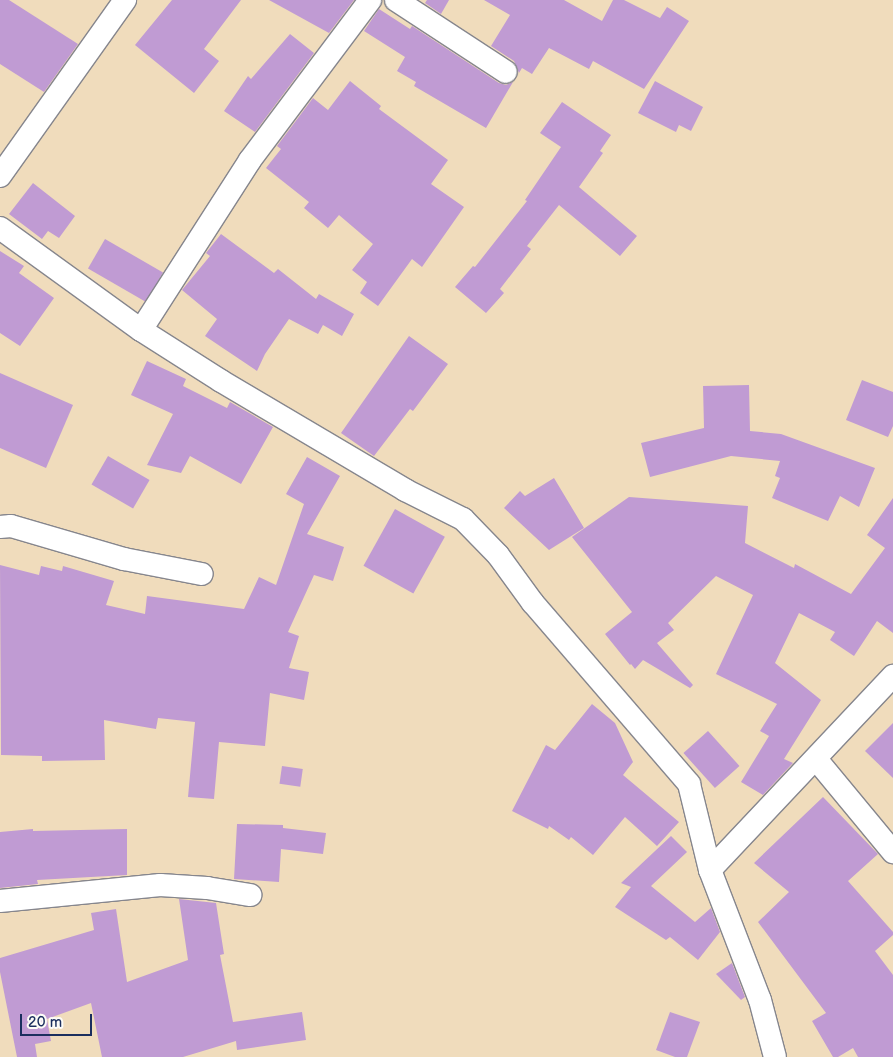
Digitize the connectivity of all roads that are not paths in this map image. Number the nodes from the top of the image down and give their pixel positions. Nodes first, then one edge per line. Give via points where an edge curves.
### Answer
1 (125, 0) edge
2 (370, 0) edge
3 (396, 0) edge
4 (506, 72) dead end
5 (0, 176) edge
6 (0, 228) edge
7 (142, 330) junction
8 (0, 527) edge
9 (202, 574) dead end
10 (893, 676) edge
11 (816, 759) junction
12 (893, 852) edge
13 (710, 870) junction
14 (250, 895) dead end
15 (0, 901) edge
16 (775, 1057) edge

1 - 5 street
2 - 7 street via 250,160
3 - 4 street
6 - 7 street
7 - 13 street via 221,381 405,490 463,520 498,555 533,603 689,784
8 - 9 street via 11,526 124,559
10 - 11 street
11 - 12 street
11 - 13 street
13 - 16 street via 760,1000
14 - 15 street via 160,885

